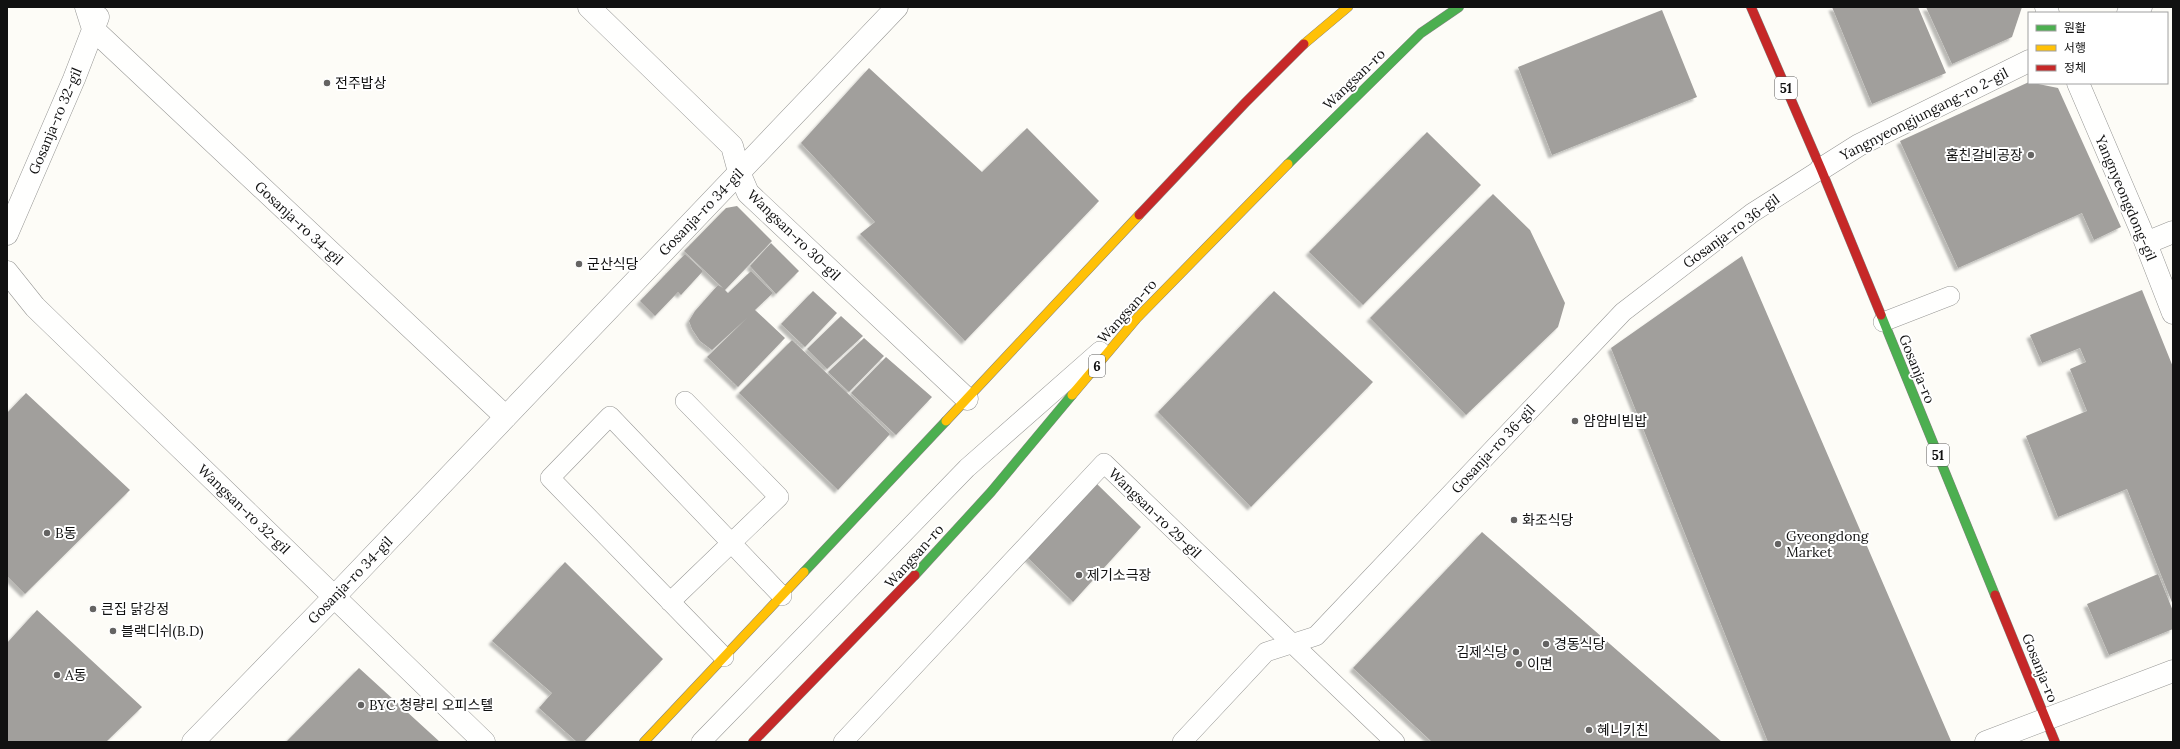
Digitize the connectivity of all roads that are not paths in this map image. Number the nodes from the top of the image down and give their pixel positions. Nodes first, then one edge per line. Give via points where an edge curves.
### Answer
1 (86, 7) edge
2 (102, 7) edge
3 (589, 7) edge
4 (897, 7) edge
5 (1348, 7) edge
6 (1459, 7) edge
7 (1751, 7) edge
8 (2141, 7) edge
9 (2130, 12) edge
10 (93, 30) junction
11 (2028, 61) edge
12 (2078, 84) edge
13 (1820, 169) junction
14 (740, 172) junction
15 (2173, 232) edge
16 (7, 234) edge
17 (2146, 243) junction
18 (7, 272) edge
19 (1950, 296) dead end
20 (2173, 313) edge
21 (1137, 318) junction
22 (1883, 322) junction
23 (967, 399) junction
24 (685, 401) dead end
25 (506, 417) junction
26 (732, 543) junction
27 (335, 596) junction
28 (782, 596) junction
29 (670, 602) junction
30 (1291, 644) junction
31 (724, 657) junction
32 (2173, 671) edge
33 (2046, 719) junction
34 (193, 742) edge
35 (484, 742) edge
36 (644, 742) edge
37 (701, 742) edge
38 (753, 742) edge
39 (843, 742) edge
40 (1182, 742) edge
41 (1395, 742) edge
42 (1986, 742) edge
43 (2055, 742) edge

1 - 10 street
2 - 10 street, Gosanja-ro 32-gil
3 - 14 street, Wangsan-ro 30-gil via 732,146
4 - 14 street, Gosanja-ro 34-gil
5 - 23 main road via 1316,32 1245,103
6 - 21 main road, Wangsan-ro / 6 via 1421,33
7 - 13 main road, Gosanja-ro / 51
8 - 9 street
10 - 16 street, Gosanja-ro 32-gil
10 - 25 street, Gosanja-ro 34-gil
11 - 13 street, Yangnyeongjungang-ro 2-gil via 1859,145
12 - 17 street, Yangnyeongdong-gil
13 - 22 main road, Gosanja-ro / 51
13 - 30 lane, Gosanja-ro 36-gil via 1752,213 1623,312 1316,636
14 - 23 street, Wangsan-ro 30-gil via 748,193
14 - 25 street, Gosanja-ro 34-gil
15 - 17 street
17 - 20 street, Yangnyeongdong-gil
18 - 27 street, Wangsan-ro 32-gil via 35,307
19 - 22 lane
21 - 37 lane via 967,468
21 - 38 main road, Wangsan-ro / 6 via 991,492 888,606
22 - 33 main road, Gosanja-ro / 51
23 - 28 main road
24 - 26 lane via 779,497
25 - 27 street, Gosanja-ro 34-gil
26 - 28 lane
26 - 29 lane
26 - 29 lane via 610,416 550,478
27 - 34 street, Gosanja-ro 34-gil
27 - 35 street, Wangsan-ro 32-gil
28 - 31 main road
29 - 31 lane
30 - 39 lane, Wangsan-ro 29-gil via 1104,464
30 - 40 lane, Gosanja-ro 36-gil via 1266,652
30 - 41 lane, Wangsan-ro 29-gil
31 - 36 main road
32 - 33 street
33 - 42 street
33 - 43 main road, Gosanja-ro / 51

